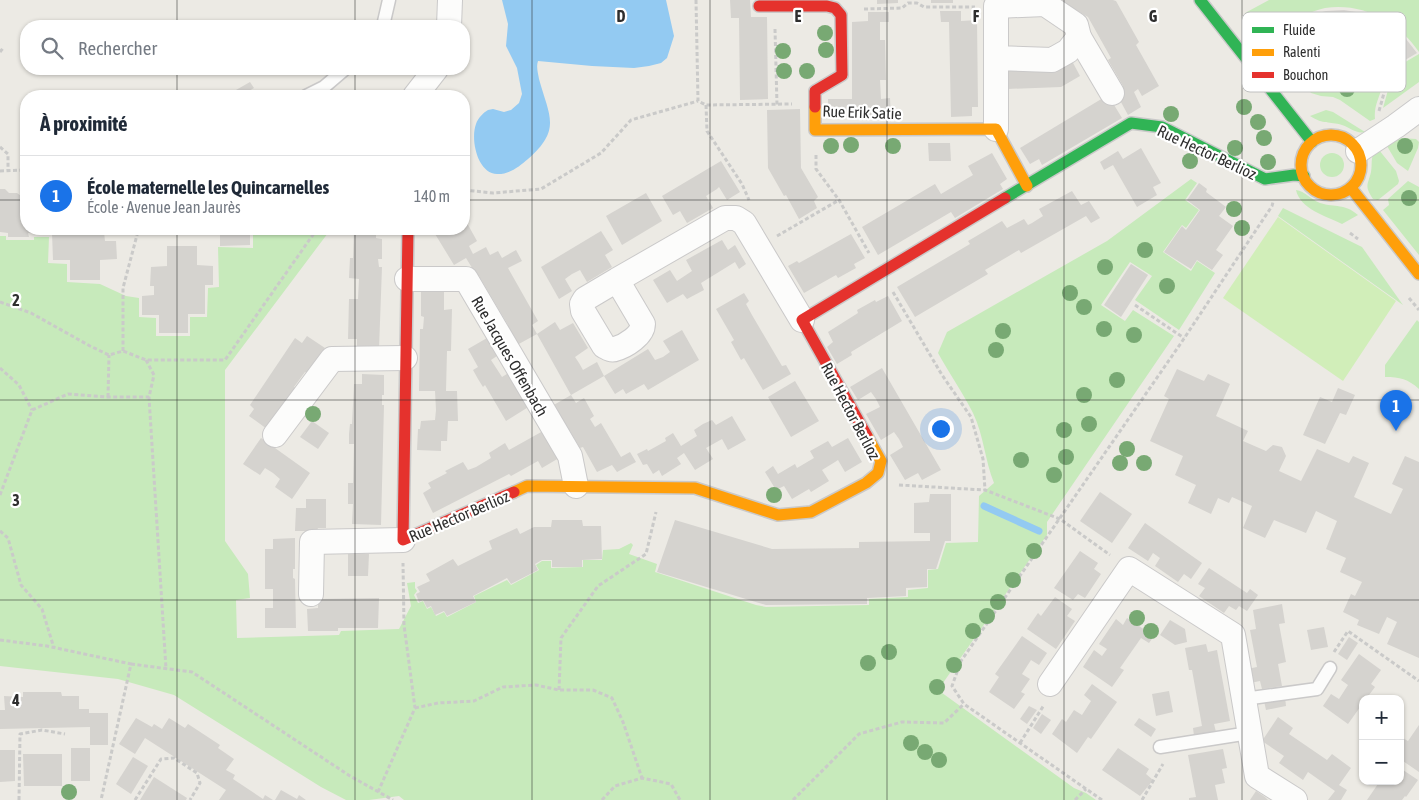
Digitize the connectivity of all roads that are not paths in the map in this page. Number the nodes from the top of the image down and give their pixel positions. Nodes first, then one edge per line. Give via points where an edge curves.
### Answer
1 (389, 0) edge
2 (450, 0) edge
3 (1200, 0) edge
4 (759, 6) dead end
5 (384, 20) edge
6 (449, 20) edge
7 (1079, 37) junction
8 (1242, 53) edge
9 (996, 58) junction
10 (338, 75) edge
11 (431, 75) edge
12 (317, 90) edge
13 (420, 90) edge
14 (1273, 92) edge
15 (1112, 93) dead end
16 (1419, 109) edge
17 (1388, 120) junction
18 (996, 129) junction
19 (1419, 134) edge
20 (1312, 142) junction
21 (1358, 151) junction
22 (1304, 176) junction
23 (1027, 186) junction
24 (1351, 188) junction
25 (408, 235) edge
26 (1419, 274) edge
27 (406, 279) junction
28 (618, 280) dead end
29 (802, 320) junction
30 (405, 358) junction
31 (274, 435) dead end
32 (576, 486) junction
33 (402, 540) junction
34 (311, 594) dead end
35 (1330, 668) road end
36 (1050, 684) road end
37 (1244, 699) junction
38 (1249, 733) junction
39 (1160, 748) dead end
40 (1295, 800) edge

1 - 5 lane
2 - 6 street
3 - 8 street
4 - 18 street, Rue Erik Satie via 826,6 835,8 841,15 842,75 815,90 815,130
7 - 9 street via 1068,51 1052,60
7 - 9 street via 1076,25 1045,4 996,6
7 - 15 street
9 - 18 street
10 - 12 lane
11 - 13 street
14 - 20 street
16 - 17 street
17 - 19 street
17 - 21 street
18 - 23 street
20 - 21 street via 1332,136 1351,143
20 - 22 street via 1302,158
21 - 24 street via 1361,170
22 - 23 street, Rue Hector Berlioz via 1265,179 1162,127 1131,124
22 - 24 street via 1319,193 1330,195
23 - 29 street, Rue Hector Berlioz
24 - 26 street
25 - 27 street, Rue Hector Berlioz
27 - 30 street, Rue Hector Berlioz
27 - 32 street, Rue Jacques Offenbach via 466,279 570,456
28 - 29 street via 725,218 736,218 744,223
29 - 32 street, Rue Hector Berlioz via 881,461 878,473 866,483 811,512 778,515 695,488
30 - 31 street via 332,359
30 - 33 street, Rue Hector Berlioz
32 - 33 street, Rue Hector Berlioz via 527,486
33 - 34 street via 312,542
35 - 37 lane via 1317,689
36 - 37 street via 1129,569 1233,635
37 - 38 street
38 - 39 lane
38 - 40 street via 1257,776

